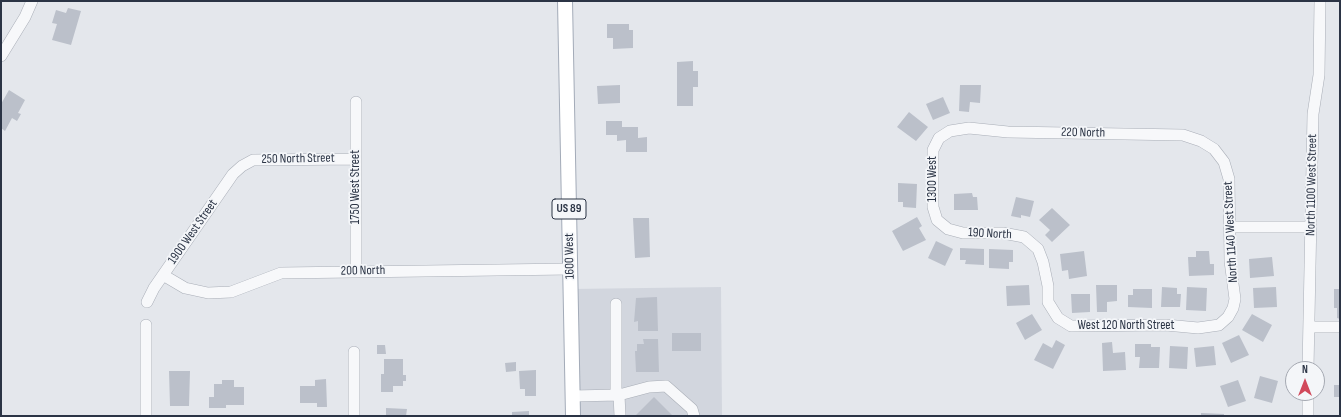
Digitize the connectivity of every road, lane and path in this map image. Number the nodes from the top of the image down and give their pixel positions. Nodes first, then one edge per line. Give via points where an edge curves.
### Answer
1 (32, 1) edge
2 (565, 1) edge
3 (1320, 1) edge
4 (1, 56) edge
5 (356, 102) dead end
6 (950, 131) joint
7 (1214, 149) joint
8 (356, 159) junction
9 (242, 166) joint
10 (1229, 227) junction
11 (1311, 227) junction
12 (948, 229) joint
13 (570, 269) junction
14 (356, 271) junction
15 (163, 275) junction
16 (1048, 286) joint
17 (147, 302) dead end
18 (616, 304) dead end
19 (1228, 317) joint
20 (146, 325) dead end
21 (1309, 327) junction
22 (1340, 327) edge
23 (354, 352) dead end
24 (1308, 361) edge
25 (618, 395) junction
26 (573, 396) junction
27 (1308, 401) edge
28 (146, 416) edge
29 (354, 416) edge
30 (573, 416) edge
31 (620, 416) edge
32 (694, 416) edge
33 (1308, 416) edge

1 - 4 street via 26,17
2 - 13 main road, 1600 West / US 89
3 - 11 street, North 1100 West Street via 1319,75 1313,114
5 - 8 street, 1750 West Street
6 - 7 street, 220 North via 969,128 1008,132 1183,135
6 - 12 street, 1300 West via 939,138 933,150 933,207 937,220
7 - 10 street, North 1140 West Street via 1224,162 1229,178
8 - 9 street, 250 North Street via 253,160
8 - 14 street, 1750 West Street
9 - 15 street, 1900 West Street via 233,174
10 - 11 street
10 - 19 street, North 1140 West Street via 1235,298
11 - 21 street, North 1100 West Street
12 - 16 street, 190 North via 963,233 1003,233 1024,237 1038,249
13 - 14 street, 200 North
13 - 26 main road, 1600 West / US 89
14 - 15 street, 200 North via 281,273 231,292 208,293 185,288
15 - 17 street, 1900 West Street
16 - 19 street, West 120 North Street via 1048,302 1058,318 1071,326 1210,327 1219,325
18 - 25 street
20 - 28 street
21 - 22 street
21 - 24 street, North 1100 West Street
23 - 29 street
25 - 26 street
25 - 31 street
25 - 32 street via 649,386 666,386 692,409
26 - 30 main road, 1600 West / US 89
27 - 33 street

